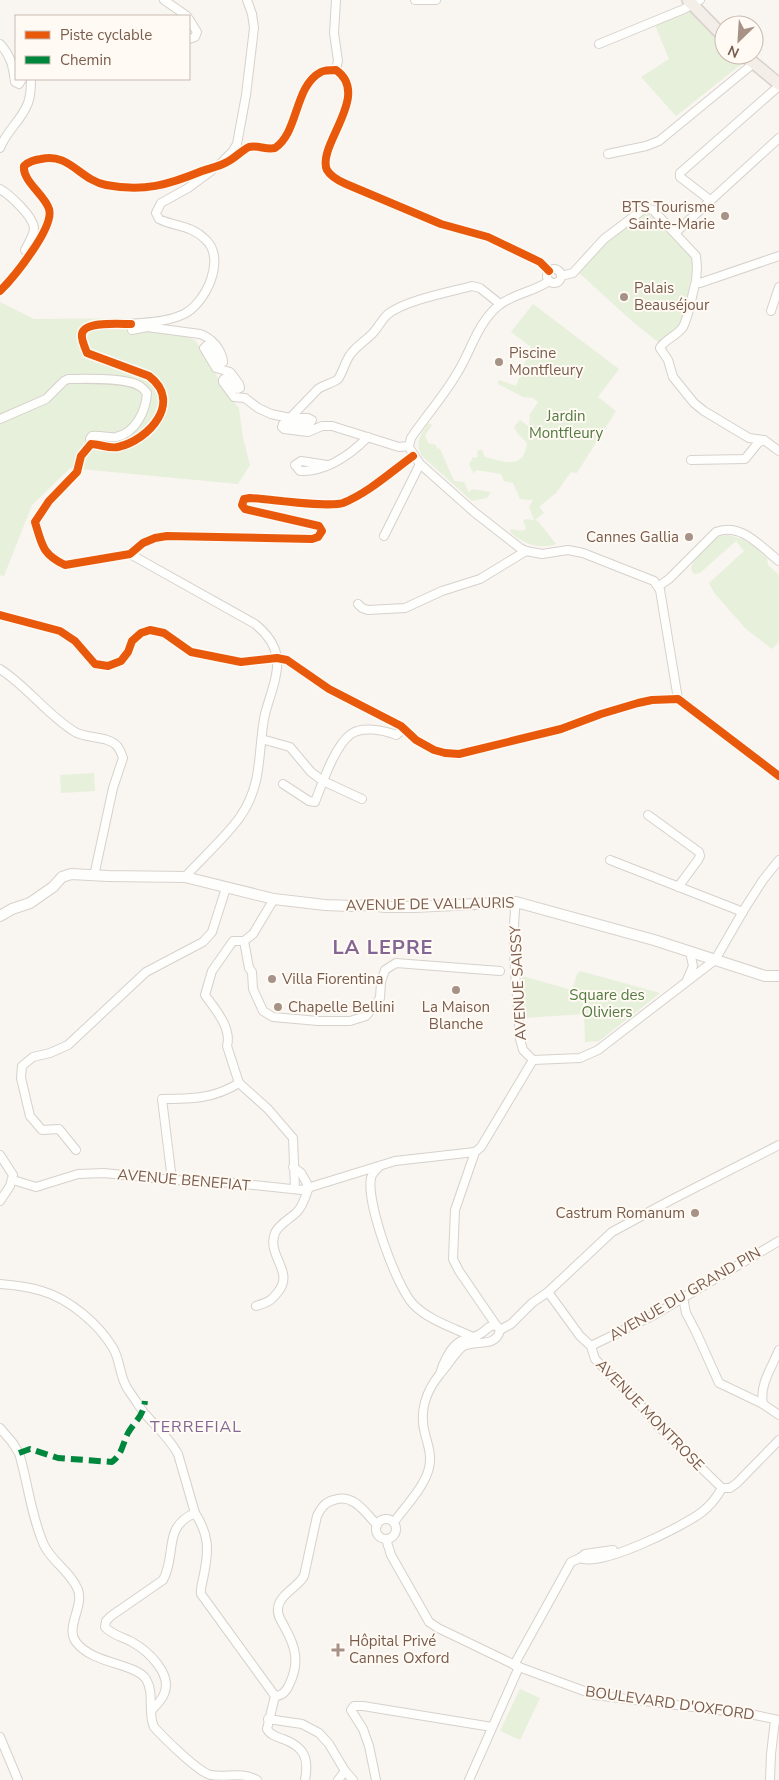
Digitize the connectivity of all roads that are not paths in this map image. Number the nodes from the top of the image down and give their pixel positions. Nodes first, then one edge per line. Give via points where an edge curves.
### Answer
1 (164, 0) edge
2 (248, 0) edge
3 (336, 0) edge
4 (415, 0) edge
5 (436, 0) edge
6 (693, 1) edge
7 (184, 15) edge
8 (190, 21) edge
9 (714, 26) edge
10 (190, 39) edge
11 (0, 44) edge
12 (599, 44) dead end
13 (752, 65) edge
14 (756, 65) edge
15 (336, 70) junction
16 (21, 80) edge
17 (31, 80) edge
18 (779, 85) edge
19 (779, 138) edge
20 (0, 148) edge
21 (608, 154) dead end
22 (217, 167) junction
23 (0, 189) edge
24 (710, 200) junction
25 (674, 233) junction
26 (29, 255) junction
27 (779, 256) edge
28 (549, 271) junction
29 (561, 276) junction
30 (550, 281) junction
31 (696, 281) junction
32 (779, 287) edge
33 (0, 291) edge
34 (500, 304) junction
35 (771, 311) dead end
36 (130, 324) junction
37 (290, 418) junction
38 (0, 419) edge
39 (368, 437) junction
40 (764, 440) junction
41 (91, 444) junction
42 (409, 446) junction
43 (779, 451) edge
44 (413, 456) junction
45 (691, 460) dead end
46 (420, 464) junction
47 (326, 465) dead end
48 (384, 536) dead end
49 (526, 551) junction
50 (130, 554) junction
51 (779, 561) edge
52 (659, 586) junction
53 (358, 604) dead end
54 (0, 615) edge
55 (277, 658) junction
56 (0, 669) edge
57 (678, 699) junction
58 (404, 729) junction
59 (265, 740) dead end
60 (760, 763) junction
61 (779, 770) edge
62 (779, 776) edge
63 (323, 781) junction
64 (283, 784) dead end
65 (362, 799) dead end
66 (648, 815) dead end
67 (610, 860) dead end
68 (779, 860) edge
69 (94, 876) junction
70 (185, 877) junction
71 (678, 887) junction
72 (226, 888) junction
73 (274, 899) junction
74 (516, 902) junction
75 (743, 912) junction
76 (0, 916) edge
77 (244, 941) junction
78 (690, 952) junction
79 (715, 960) junction
80 (516, 971) junction
81 (779, 976) edge
82 (686, 982) junction
83 (533, 1060) junction
84 (239, 1084) junction
85 (779, 1145) edge
86 (76, 1150) dead end
87 (475, 1152) junction
88 (0, 1155) edge
89 (381, 1165) junction
90 (293, 1167) junction
91 (355, 1173) junction
92 (13, 1180) junction
93 (172, 1180) junction
94 (371, 1186) junction
95 (309, 1187) junction
96 (298, 1189) junction
97 (0, 1202) edge
98 (779, 1241) edge
99 (0, 1284) edge
100 (548, 1292) junction
101 (684, 1297) junction
102 (256, 1306) dead end
103 (498, 1327) junction
104 (458, 1330) junction
105 (474, 1337) junction
106 (459, 1342) junction
107 (487, 1342) junction
108 (591, 1346) junction
109 (779, 1350) edge
110 (440, 1374) junction
111 (763, 1404) junction
112 (779, 1415) edge
113 (0, 1428) edge
114 (779, 1440) edge
115 (722, 1488) junction
116 (195, 1513) junction
117 (394, 1522) junction
118 (377, 1524) junction
119 (386, 1540) junction
120 (517, 1666) junction
121 (275, 1696) junction
122 (152, 1710) junction
123 (268, 1719) junction
124 (778, 1721) edge
125 (492, 1727) junction
126 (0, 1737) edge
127 (202, 1772) junction
128 (344, 1772) junction
129 (18, 1780) edge
130 (198, 1780) edge
131 (257, 1780) edge
132 (305, 1780) edge
133 (338, 1780) edge
134 (353, 1780) edge
135 (376, 1780) edge
136 (469, 1780) edge
137 (770, 1780) edge

1 - 7 street
2 - 22 street via 254,28 243,112 237,144
3 - 15 street
4 - 5 street
6 - 9 main road
6 - 12 street via 684,9
8 - 10 street via 197,32
11 - 16 street via 12,60 15,82 19,84
13 - 21 street via 659,141
14 - 18 main road
15 - 22 street via 320,72 308,85 287,135 278,146 271,149 249,147
15 - 28 street via 348,84 345,111 326,163 333,177 441,224 488,237 540,262
17 - 20 street via 28,104
18 - 24 street via 680,173 680,177
19 - 24 street
22 - 26 street via 166,185 138,189 100,184 57,158 29,162 24,166 24,173 46,202 50,218
22 - 36 street via 161,203 156,213 159,219 198,233 211,245 215,261 208,286 194,307 182,314
23 - 26 street via 32,221 34,230 25,250
24 - 25 street
25 - 29 street via 653,210 645,208 604,240 573,273
25 - 31 street via 696,256
26 - 33 street
27 - 31 street via 704,283
28 - 29 street via 556,269
28 - 30 street via 547,277
29 - 30 street via 557,282
30 - 34 street
31 - 40 street via 682,328 660,348 674,377 694,403 749,438
32 - 35 street
34 - 37 street via 480,288 472,286 391,312 354,350 336,381 323,385
34 - 42 street via 482,324 458,374 411,438
36 - 37 street via 132,330 147,328 208,337 223,362 219,363 206,346 206,354 216,368 230,372 239,384 238,389 228,378 223,380 232,395 245,398 265,412
36 - 41 street via 87,326 82,336 87,353 158,383 163,410 142,435 130,443 116,448
37 - 39 street via 308,418 312,422 307,425 282,424 284,429 308,432 332,426
38 - 41 street via 46,399 68,379 96,379 141,386 147,393 146,403 135,425 115,437 92,436
39 - 42 street via 399,447
39 - 47 street via 347,456
40 - 43 street
40 - 45 street via 745,459
41 - 50 street via 80,456 78,472 49,501 35,522 41,543 48,556 65,564
42 - 44 street
44 - 46 street
44 - 50 street via 366,490 341,503 244,499 242,506 245,510 319,526 322,531 318,537 167,536 143,543
46 - 48 street
46 - 49 street via 474,512
49 - 52 street via 583,553 651,579
49 - 53 street via 480,579 442,591 405,608 368,610
50 - 55 street via 255,624 267,634
51 - 52 street via 743,534 721,530
52 - 57 street
54 - 55 street via 60,631 75,640 95,664 108,666 121,661 132,641 150,630 164,633 191,652 241,662
55 - 58 street via 287,660 329,689
55 - 70 street via 274,685 265,715 259,772 250,798 239,818
56 - 69 street via 61,723 81,735 100,737 118,746 123,758 113,788
57 - 58 street via 638,703 561,729 459,754 434,750
57 - 60 street
58 - 63 street via 396,735 360,730 350,734 336,752
59 - 63 street via 290,747
60 - 61 street
60 - 62 street
63 - 64 street via 315,802
63 - 65 street
66 - 71 street via 699,852 698,860
67 - 71 street
68 - 75 street
69 - 70 main road, AVENUE DE VALLAURIS
69 - 76 main road, AVENUE DE VALLAURIS via 66,875 33,901
70 - 72 main road, AVENUE DE VALLAURIS
71 - 75 street
72 - 73 main road, AVENUE DE VALLAURIS
72 - 86 street via 212,932 203,942 146,972 68,1045 33,1057 22,1066 21,1078 30,1116 42,1130 59,1129
73 - 74 main road, AVENUE DE VALLAURIS via 397,908
73 - 77 street
74 - 78 main road, AVENUE DE VALLAURIS
74 - 80 street, AVENUE SAISSY
75 - 79 street
77 - 80 street via 253,989 263,1011 273,1017 350,1021 366,1016 380,998 385,970 396,963
77 - 84 street via 233,941 212,971 205,995 222,1021
78 - 79 main road, AVENUE DE VALLAURIS
78 - 82 street via 694,966
79 - 81 main road, AVENUE DE VALLAURIS via 765,976
79 - 82 street
80 - 83 street, AVENUE SAISSY via 520,1045
82 - 83 street via 588,1056
83 - 87 street via 482,1147
84 - 90 street via 268,1109 293,1138
84 - 93 street via 230,1090 196,1099 162,1099
85 - 100 street via 612,1232
87 - 89 street, AVENUE BENEFIAT
87 - 103 street via 456,1210 453,1258
88 - 92 street via 12,1171
89 - 91 street, AVENUE BENEFIAT
89 - 94 street via 373,1174
90 - 95 street
90 - 96 street
91 - 94 street via 363,1176
91 - 95 street, AVENUE BENEFIAT
92 - 93 street, AVENUE BENEFIAT via 36,1187 78,1174 104,1173
92 - 97 street
93 - 96 street, AVENUE BENEFIAT
94 - 104 street via 384,1244 406,1293 418,1308
95 - 96 street, AVENUE BENEFIAT
95 - 102 street via 299,1210 275,1231 274,1252 284,1284 270,1302
98 - 101 street, AVENUE DU GRAND PIN
99 - 116 street via 44,1291 88,1318 114,1349 120,1376 127,1388 175,1447
100 - 103 street via 511,1324
100 - 108 street, AVENUE MONTROSE
101 - 108 street, AVENUE DU GRAND PIN
101 - 111 street via 686,1313 719,1383
103 - 105 street via 489,1326
103 - 107 street via 497,1338
104 - 105 street
104 - 106 street
105 - 106 street
105 - 107 street
106 - 110 street via 445,1360
107 - 110 street via 460,1348
108 - 115 street, AVENUE MONTROSE via 595,1359 612,1378
109 - 111 street via 763,1386
110 - 117 street via 422,1408 429,1469
111 - 112 street
113 - 122 street via 19,1453 44,1546 78,1592 78,1610 72,1633 76,1643 103,1661 144,1676
114 - 115 street via 737,1483 730,1488
115 - 120 street via 712,1503 686,1523 630,1548 585,1554 569,1564
116 - 121 street via 207,1541 201,1594
116 - 122 street via 177,1527 171,1540 168,1571 162,1580 106,1621 105,1627 109,1632 133,1642 158,1664 164,1676 165,1693
117 - 118 street via 384,1519
117 - 119 street via 397,1528 395,1535
118 - 119 street via 377,1534
118 - 121 street via 349,1498 334,1499 316,1516 304,1576 279,1604 278,1616 293,1641 296,1658 287,1689
119 - 120 street, BOULEVARD D'OXFORD via 391,1555 429,1622
120 - 124 street, BOULEVARD D'OXFORD via 595,1695 750,1714
120 - 125 street
121 - 123 street
122 - 127 street via 154,1727
123 - 128 street via 302,1724 319,1733
123 - 132 street via 268,1732 304,1753
124 - 137 street via 770,1754
125 - 135 street via 354,1706 351,1710 363,1729
125 - 136 street
126 - 129 street
127 - 130 street
127 - 131 street via 245,1774
128 - 133 street
128 - 134 street

